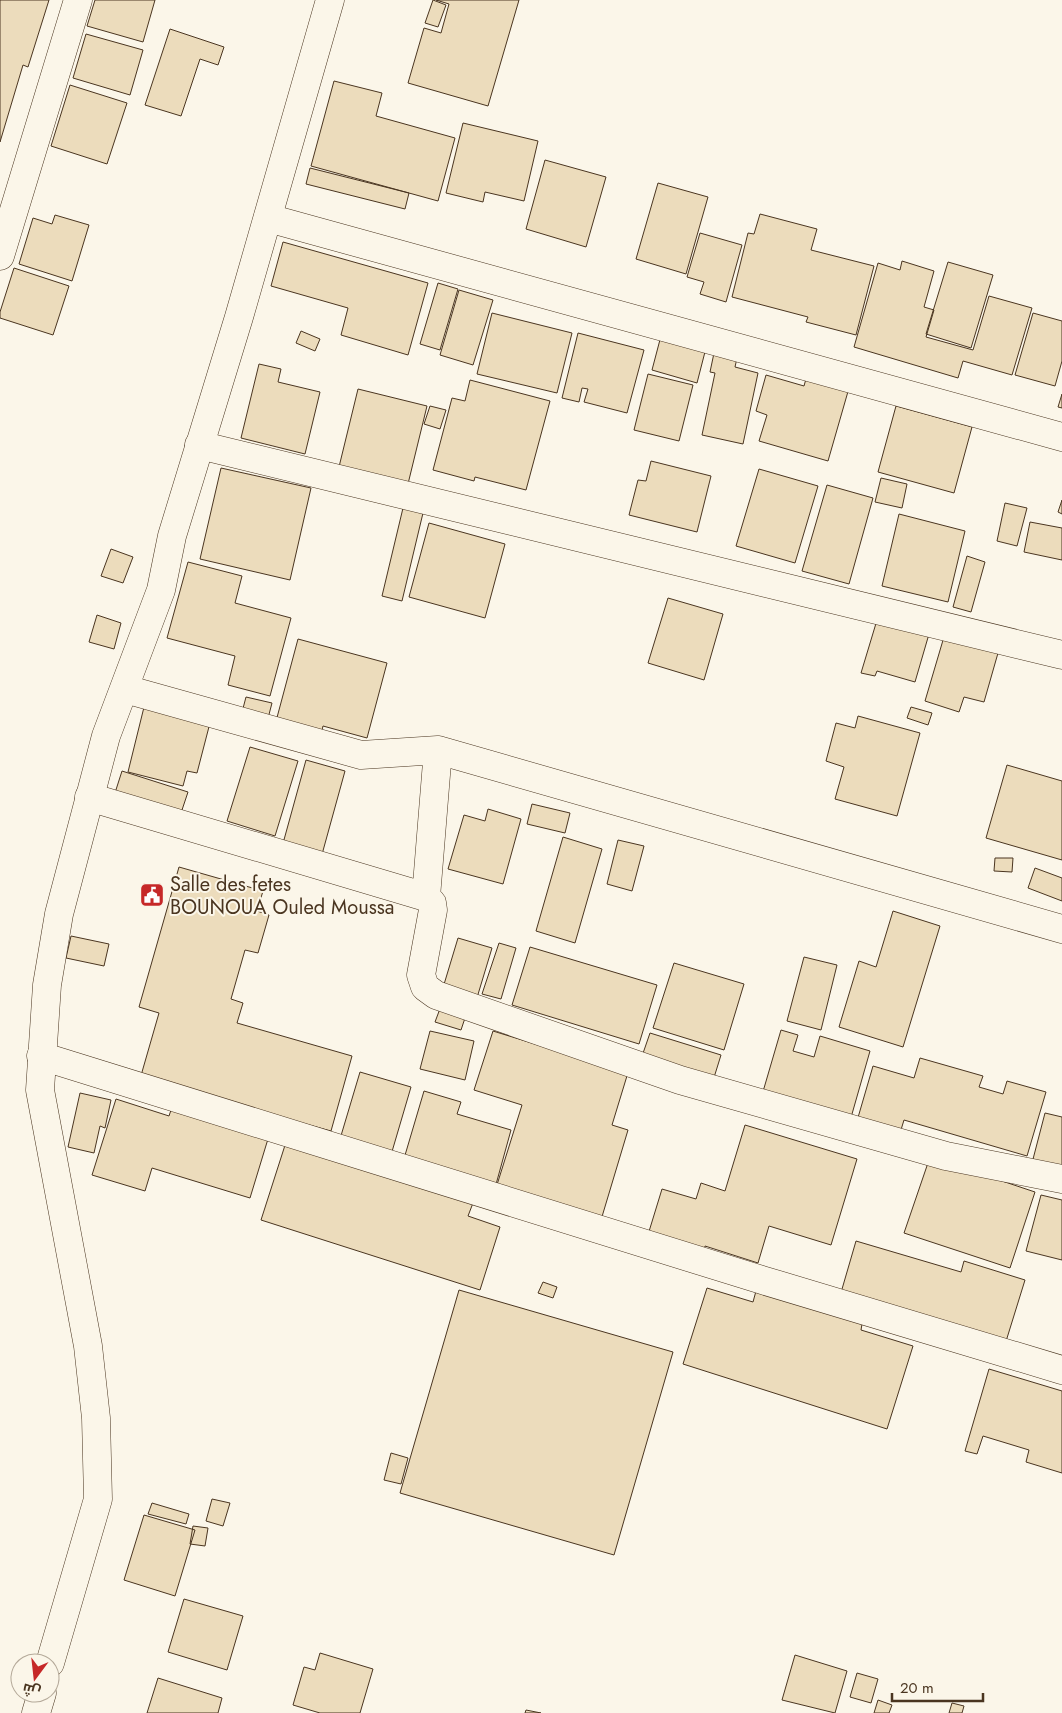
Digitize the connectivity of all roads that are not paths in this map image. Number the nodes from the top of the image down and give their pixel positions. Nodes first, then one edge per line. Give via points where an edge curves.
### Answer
1 (78, 0) edge
2 (330, 0) edge
3 (268, 218) junction
4 (0, 256) edge
5 (1062, 436) edge
6 (199, 445) junction
7 (1062, 655) edge
8 (125, 689) junction
9 (438, 750) junction
10 (89, 797) junction
11 (426, 897) junction
12 (1062, 929) edge
13 (41, 1056) junction
14 (1062, 1179) edge
15 (1062, 1370) edge
16 (53, 1653) edge

1 - 4 street
2 - 3 street
3 - 5 street
3 - 6 street
6 - 7 street
6 - 8 street via 172,536 161,590
8 - 9 street via 361,755
8 - 10 street via 106,736
9 - 11 street
9 - 12 street
10 - 11 street
10 - 13 street via 59,914 47,985
11 - 14 street via 433,910 421,975 425,986 436,995 680,1080 946,1156
13 - 15 street
13 - 16 street via 40,1090 88,1346 96,1418 98,1499

